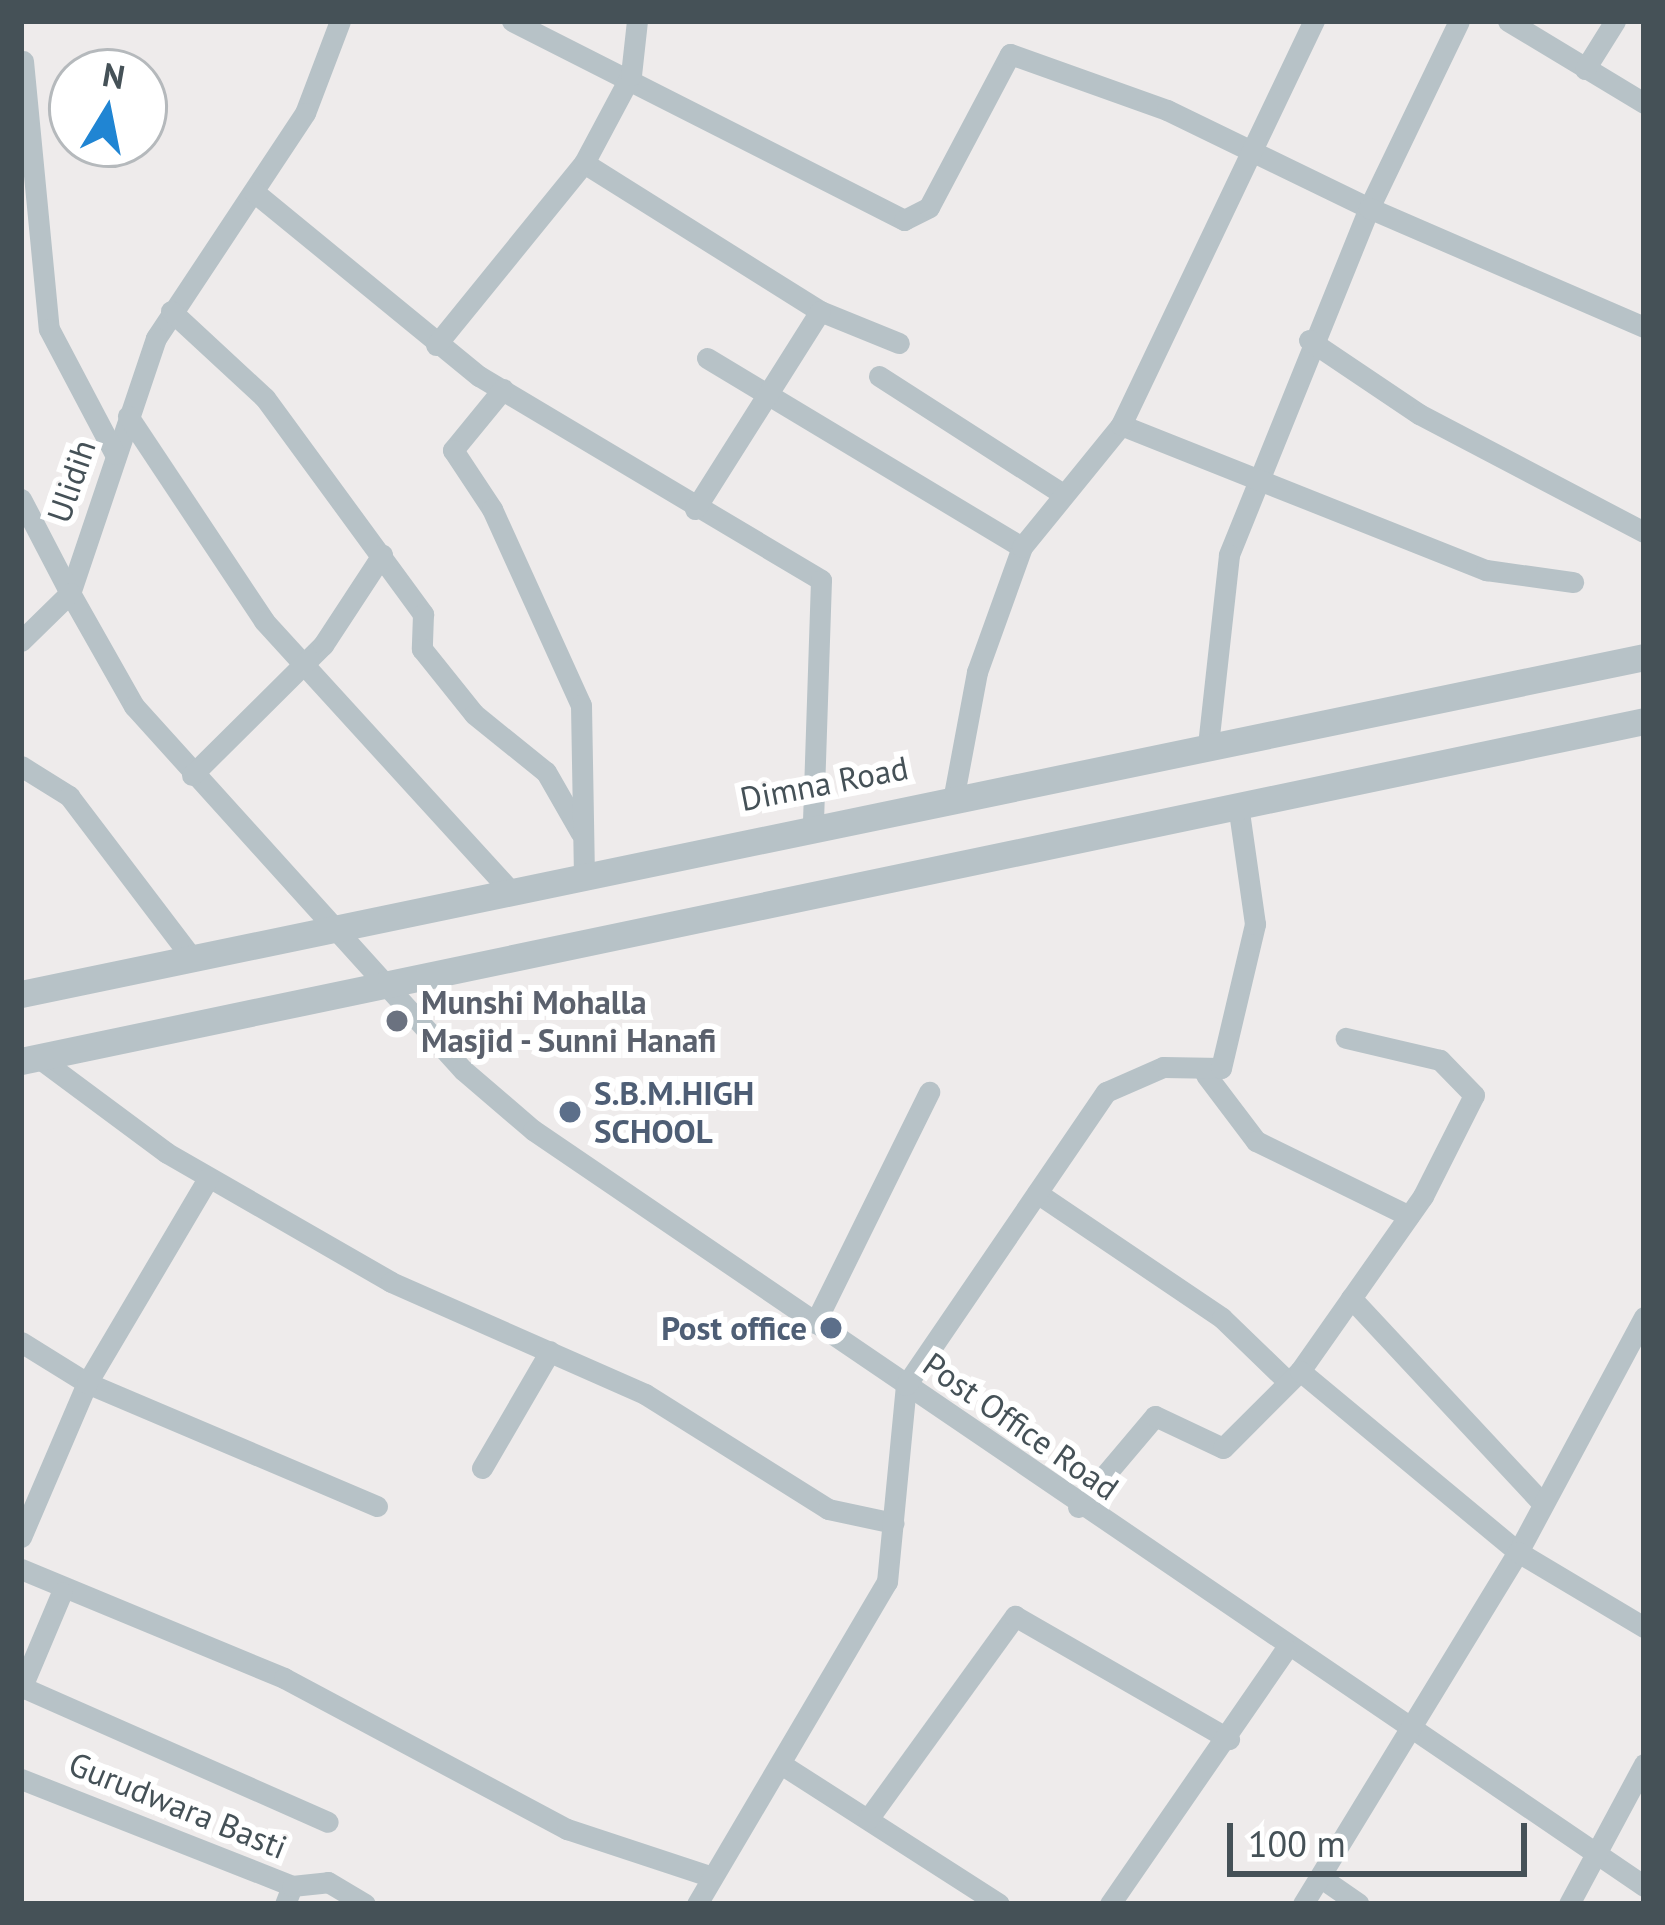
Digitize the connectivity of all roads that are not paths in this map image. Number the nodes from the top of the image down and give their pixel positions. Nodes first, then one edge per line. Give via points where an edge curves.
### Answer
1 (340, 21) edge
2 (512, 21) edge
3 (637, 21) edge
4 (1314, 21) edge
5 (1459, 21) edge
6 (1508, 21) edge
7 (1615, 21) edge
8 (23, 61) edge
9 (1586, 69) junction
10 (631, 75) junction
11 (1644, 103) edge
12 (1249, 150) junction
13 (584, 163) junction
14 (254, 192) junction
15 (1369, 208) junction
16 (171, 310) junction
17 (820, 311) junction
18 (1644, 327) edge
19 (1309, 340) junction
20 (899, 344) dead end
21 (436, 345) junction
22 (707, 358) dead end
23 (879, 376) dead end
24 (502, 389) junction
25 (765, 394) junction
26 (128, 416) junction
27 (1121, 425) junction
28 (115, 454) junction
29 (1256, 481) junction
30 (1060, 493) junction
31 (21, 499) edge
32 (695, 509) junction
33 (1644, 532) edge
34 (1022, 547) junction
35 (382, 555) junction
36 (1573, 582) dead end
37 (70, 592) junction
38 (21, 640) edge
39 (1644, 656) edge
40 (306, 662) junction
41 (1644, 721) edge
42 (1208, 746) junction
43 (21, 766) edge
44 (191, 775) junction
45 (954, 795) junction
46 (1239, 811) junction
47 (813, 821) junction
48 (581, 833) junction
49 (584, 869) junction
50 (507, 886) junction
51 (334, 922) junction
52 (191, 957) junction
53 (389, 986) junction
54 (21, 994) edge
55 (1346, 1037) dead end
56 (30, 1060) edge
57 (1206, 1075) junction
58 (929, 1092) dead end
59 (208, 1178) junction
60 (1037, 1193) junction
61 (1408, 1216) junction
62 (1351, 1298) junction
63 (1644, 1317) edge
64 (815, 1323) junction
65 (21, 1342) edge
66 (550, 1351) junction
67 (1292, 1374) junction
68 (87, 1383) junction
69 (906, 1385) junction
70 (482, 1468) dead end
71 (1542, 1504) junction
72 (377, 1506) dead end
73 (1078, 1507) junction
74 (894, 1522) junction
75 (21, 1537) edge
76 (1518, 1552) junction
77 (21, 1569) edge
78 (62, 1592) junction
79 (1644, 1627) edge
80 (1286, 1649) junction
81 (21, 1688) edge
82 (1403, 1728) junction
83 (1229, 1739) junction
84 (781, 1764) junction
85 (1644, 1764) edge
86 (21, 1779) edge
87 (868, 1819) junction
88 (328, 1822) dead end
89 (1599, 1858) junction
90 (712, 1877) junction
91 (1320, 1877) junction
92 (1644, 1886) edge
93 (288, 1895) edge
94 (992, 1902) edge
95 (365, 1904) edge
96 (698, 1904) edge
97 (1111, 1904) edge
98 (1303, 1904) edge
99 (1359, 1904) edge
100 (1569, 1904) edge

1 - 14 street, Ulidih via 305,113
2 - 10 street
3 - 10 street
4 - 12 street
5 - 15 street
6 - 9 street
7 - 9 street
8 - 28 street via 50,329
9 - 11 street
10 - 12 street via 904,220 929,207 1010,54
10 - 13 street
12 - 15 street
12 - 27 street
13 - 17 street
13 - 21 street
14 - 16 street, Ulidih
14 - 21 street
15 - 18 street
15 - 19 street
16 - 26 street, Ulidih
16 - 35 street via 265,398
17 - 20 street
17 - 25 street
19 - 29 street
19 - 33 street via 1419,413
21 - 24 street
22 - 25 street
23 - 30 street
24 - 32 street
24 - 48 street via 453,450 492,509 580,705
25 - 32 street
25 - 34 street
26 - 28 street, Ulidih
26 - 40 street via 264,621
27 - 29 street
27 - 30 street
28 - 37 street, Ulidih
29 - 36 street via 1486,570
29 - 42 street via 1220,592
30 - 34 street
31 - 37 street
32 - 47 street via 821,580
34 - 45 street via 977,672
35 - 40 street
35 - 48 street via 426,620 422,649 474,714 546,772
37 - 38 street
37 - 44 street via 134,706
39 - 42 street, Dimna Road
40 - 44 street
40 - 50 street
41 - 46 street
42 - 45 street, Dimna Road
43 - 52 street via 69,796
44 - 51 street
45 - 47 street, Dimna Road
46 - 53 street
46 - 57 street via 1253,942 1226,1058
47 - 49 street, Dimna Road
48 - 49 street
49 - 50 street, Dimna Road
50 - 51 street, Dimna Road
51 - 52 street, Dimna Road
51 - 53 street, Post Office Road
52 - 54 street, Dimna Road
53 - 56 street
53 - 64 street, Post Office Road via 533,1130
55 - 61 street via 1440,1060 1472,1082 1458,1134
56 - 59 street
57 - 60 street via 1163,1067 1121,1080
57 - 61 street via 1256,1141
58 - 64 street
59 - 66 street via 443,1310
59 - 68 street
60 - 67 street
60 - 69 street
61 - 62 street
62 - 67 street
62 - 71 street
63 - 71 street
64 - 69 street, Post Office Road
65 - 68 street
66 - 70 street
66 - 74 street via 645,1394 828,1509
67 - 73 street via 1223,1448 1155,1416
67 - 76 street
68 - 72 street
68 - 75 street
69 - 73 street, Post Office Road
69 - 74 street
71 - 76 street
73 - 80 street, Post Office Road
74 - 84 street via 887,1582
76 - 79 street
76 - 82 street
77 - 78 street
78 - 81 street
78 - 90 street via 284,1678 606,1846
80 - 82 street, Post Office Road
80 - 83 street
81 - 88 street
82 - 89 street, Post Office Road
82 - 91 street
83 - 87 street via 1015,1616
83 - 97 street
84 - 87 street
84 - 90 street
85 - 89 street
86 - 93 street, Gurudwara Basti
87 - 94 street
89 - 92 street, Post Office Road
89 - 100 street
90 - 96 street
91 - 98 street
91 - 99 street
93 - 95 street, Gurudwara Basti via 328,1882

